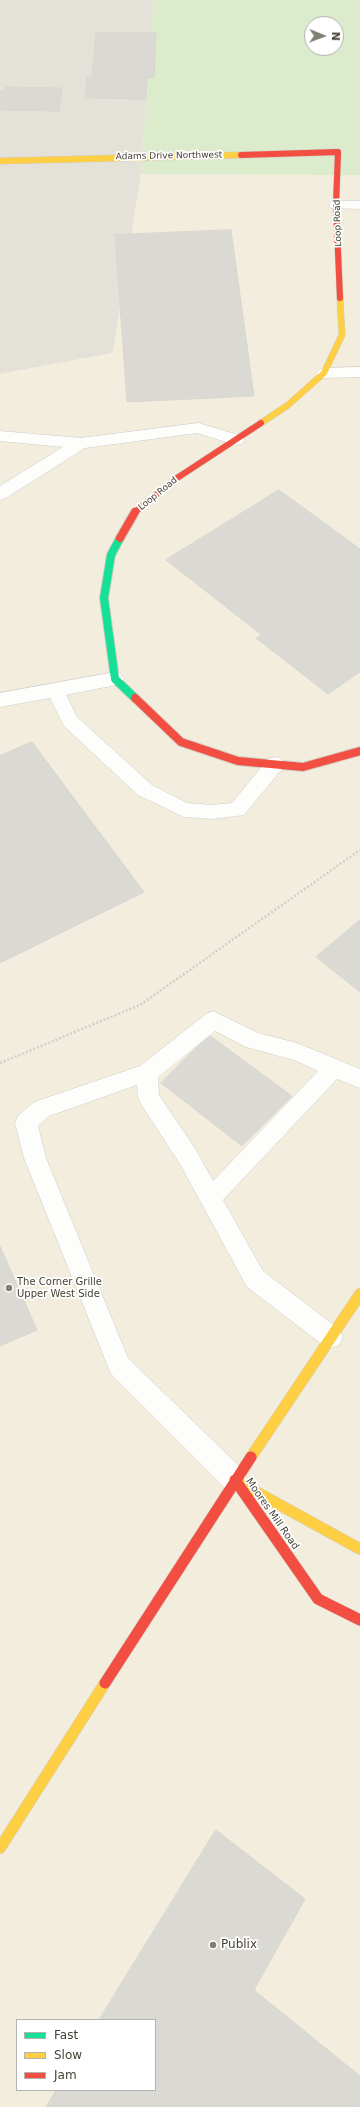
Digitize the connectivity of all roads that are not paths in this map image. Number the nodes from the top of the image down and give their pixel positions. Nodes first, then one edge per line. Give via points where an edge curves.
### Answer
1 (334, 152) joint
2 (0, 160) edge
3 (336, 205) junction
4 (360, 205) edge
5 (324, 372) junction
6 (360, 372) edge
7 (0, 436) edge
8 (236, 440) junction
9 (81, 443) junction
10 (0, 494) edge
11 (115, 678) junction
12 (55, 690) junction
13 (0, 700) edge
14 (360, 751) edge
15 (275, 764) junction
16 (334, 1068) junction
17 (148, 1073) junction
18 (360, 1079) edge
19 (210, 1199) junction
20 (360, 1294) edge
21 (331, 1337) junction
22 (235, 1480) junction
23 (360, 1549) edge
24 (360, 1620) edge
25 (0, 1848) edge

1 - 2 street, Adams Drive Northwest
1 - 3 street, Loop Road
3 - 4 lane
3 - 5 street, Loop Road via 342,335
5 - 6 lane
5 - 8 street, Loop Road via 288,405
7 - 9 lane
8 - 9 lane via 198,428
8 - 11 street, Loop Road via 174,480 134,513 111,555 104,598
9 - 10 lane
11 - 12 lane
11 - 15 street via 181,742 238,761
12 - 13 lane
12 - 15 lane via 70,721 145,790 184,810 237,810
14 - 15 street via 303,767
16 - 17 lane via 297,1052 253,1041 213,1020
16 - 18 lane
16 - 19 lane
17 - 19 lane via 149,1097 188,1157
17 - 22 lane via 42,1109 26,1122 35,1158 119,1366
19 - 21 lane via 255,1279
20 - 21 street
21 - 22 street
22 - 23 street, Moores Mill Road
22 - 24 street, Moores Mill Road via 318,1599
22 - 25 street

